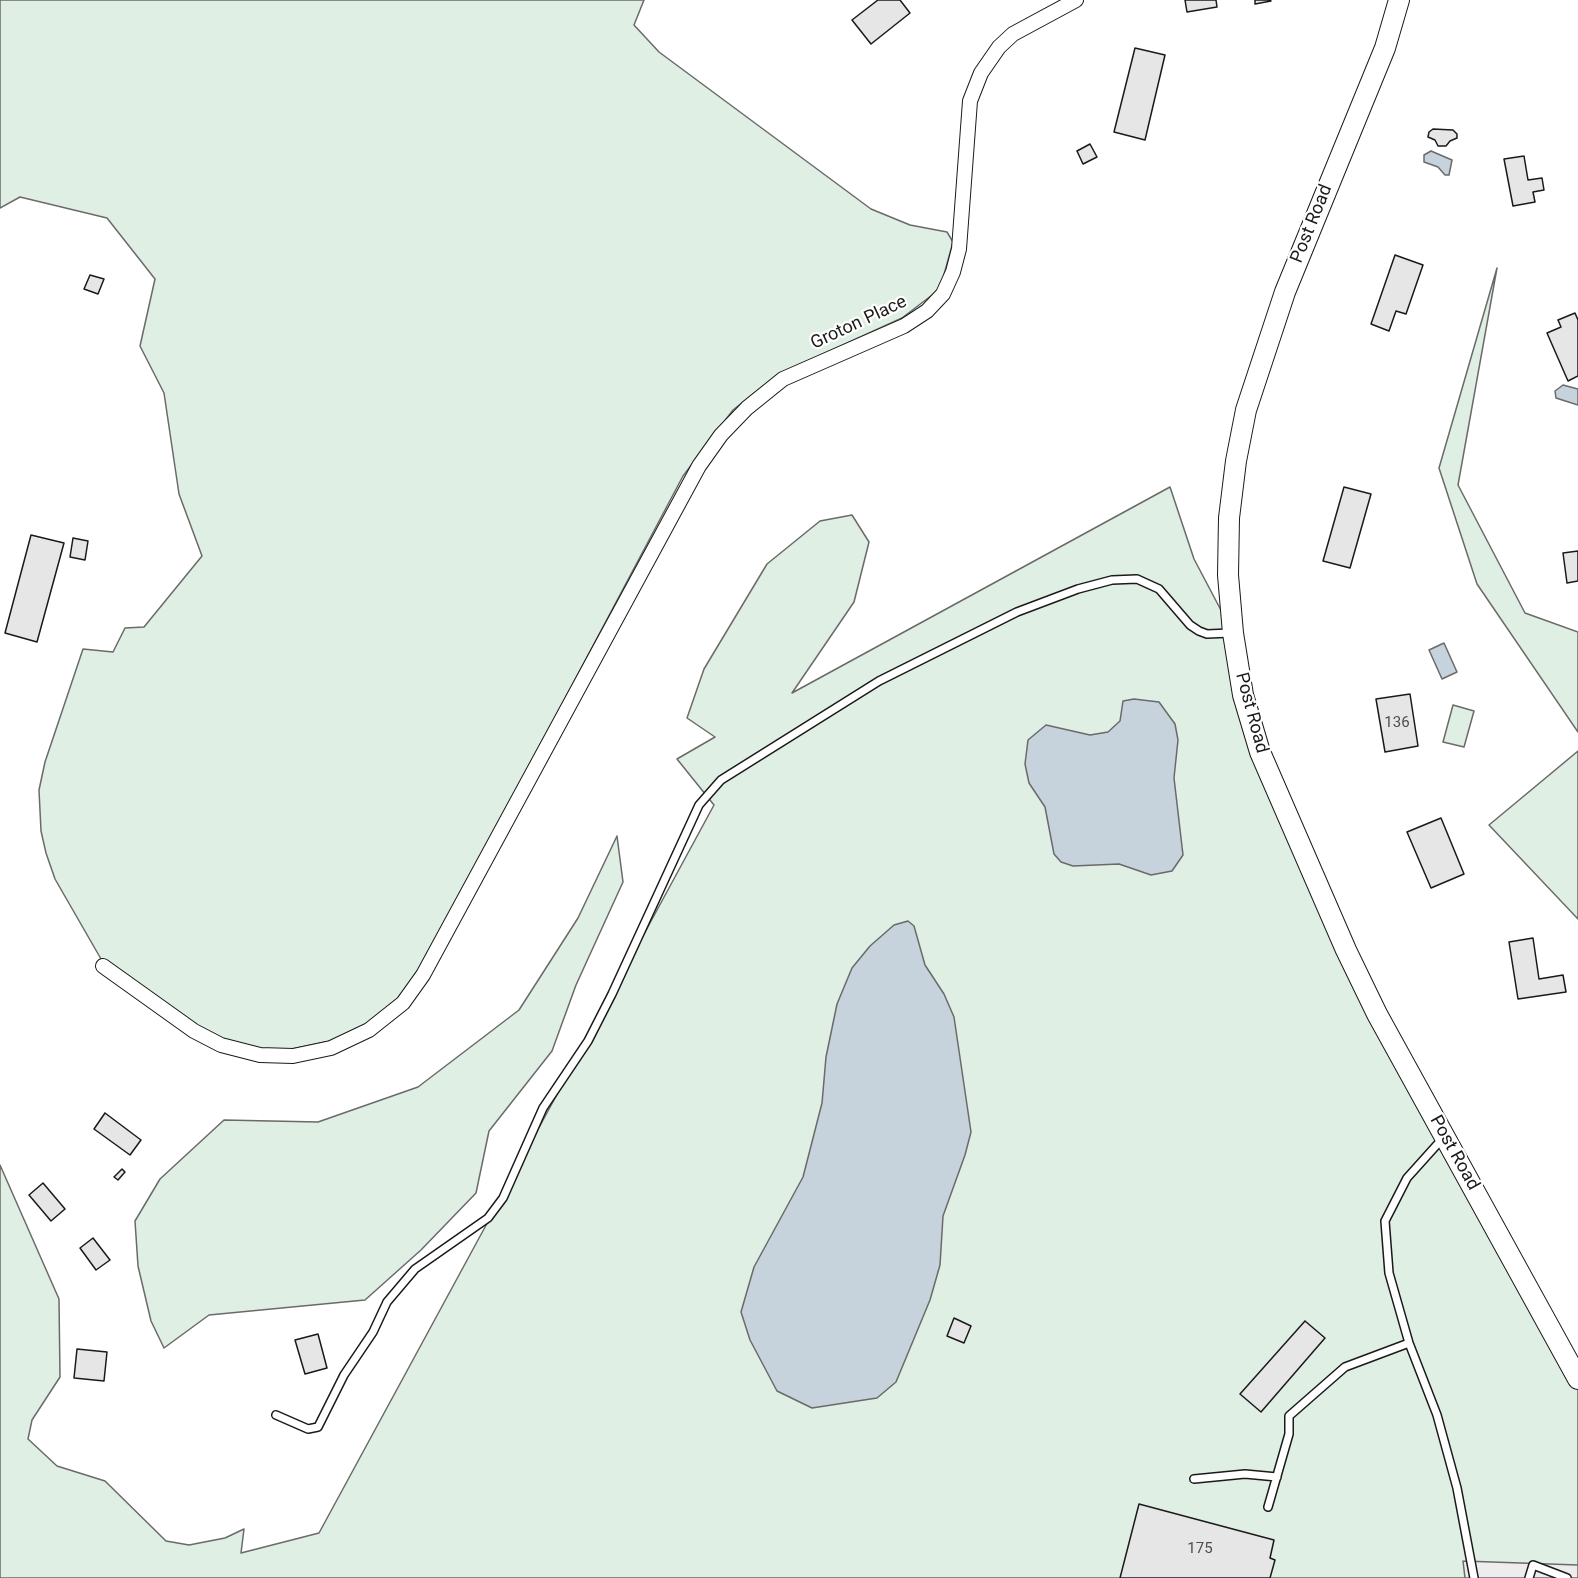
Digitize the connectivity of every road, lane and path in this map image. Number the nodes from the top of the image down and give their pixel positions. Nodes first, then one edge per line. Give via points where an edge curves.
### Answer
1 (1076, 0) edge
2 (1399, 0) edge
3 (1233, 633) junction
4 (103, 966) dead end
5 (1445, 1136) junction
6 (1409, 1343) junction
7 (1578, 1379) edge
8 (276, 1415) dead end
9 (1277, 1477) junction
10 (1194, 1479) dead end
11 (1268, 1507) dead end
12 (1474, 1578) edge
13 (1529, 1578) edge
14 (1568, 1578) edge

1 - 4 street, Groton Place via 1013,34 981,73 970,101 959,249 942,294 927,311 904,326 783,380 747,408 699,466 423,975 403,1003 384,1020 331,1048 293,1056 260,1055 221,1045 194,1032
2 - 3 main road, Post Road via 1385,48 1285,292 1246,410 1229,518
3 - 5 main road, Post Road via 1243,695 1260,752 1351,961
3 - 8 lane via 1199,631 1159,589 1137,579 1112,580 1078,589 1017,612 879,681 721,780 699,805 612,994 588,1041 543,1108 503,1198 488,1218 416,1269 387,1302 318,1427 308,1429
5 - 6 lane via 1407,1178 1386,1221 1389,1273
5 - 7 main road, Post Road
6 - 9 lane via 1345,1367 1289,1416 1289,1434
6 - 12 lane via 1437,1415
9 - 10 lane via 1245,1474
9 - 11 lane
13 - 14 lane via 1533,1565

